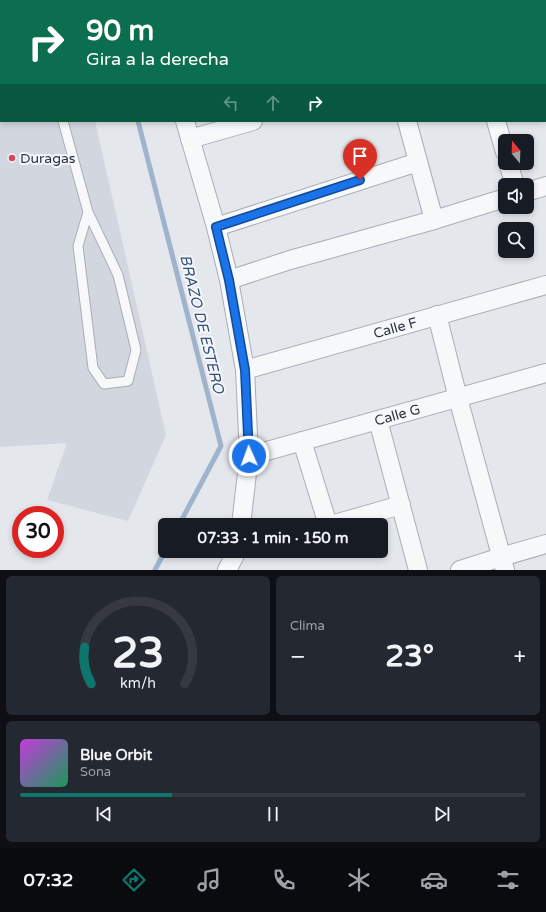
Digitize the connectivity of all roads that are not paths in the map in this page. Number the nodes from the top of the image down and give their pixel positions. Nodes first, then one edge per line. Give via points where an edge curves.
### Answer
1 (63, 122) edge
2 (186, 122) edge
3 (250, 122) edge
4 (407, 122) edge
5 (496, 122) edge
6 (500, 134) edge
7 (190, 139) junction
8 (418, 162) junction
9 (546, 186) edge
10 (534, 190) edge
11 (498, 200) edge
12 (88, 212) junction
13 (434, 220) junction
14 (216, 227) junction
15 (229, 280) junction
16 (546, 285) edge
17 (437, 315) junction
18 (245, 370) junction
19 (546, 373) edge
20 (458, 398) junction
21 (378, 420) junction
22 (302, 441) junction
23 (249, 456) junction
24 (401, 505) junction
25 (242, 518) edge
26 (326, 518) edge
27 (356, 518) edge
28 (546, 544) edge
29 (233, 558) edge
30 (503, 564) edge
31 (227, 570) edge
32 (418, 570) edge
33 (460, 570) edge

1 - 12 lane
2 - 7 street
3 - 7 street
4 - 8 street
5 - 6 street
7 - 14 street
8 - 13 street
8 - 14 street
9 - 10 street
11 - 13 street
12 - 12 lane via 78,246 93,368 104,384 128,381 136,350 118,275
13 - 15 street via 290,260
14 - 15 street
15 - 18 street
16 - 17 street, Calle F
17 - 18 street, Calle F
17 - 20 street
18 - 23 street
19 - 20 street, Calle G
20 - 21 street, Calle G
20 - 30 street
21 - 22 street, Calle G
21 - 24 street
22 - 23 street, Calle G
22 - 26 street
23 - 25 street
24 - 27 street
24 - 32 street
28 - 30 street
29 - 31 street
30 - 33 street

